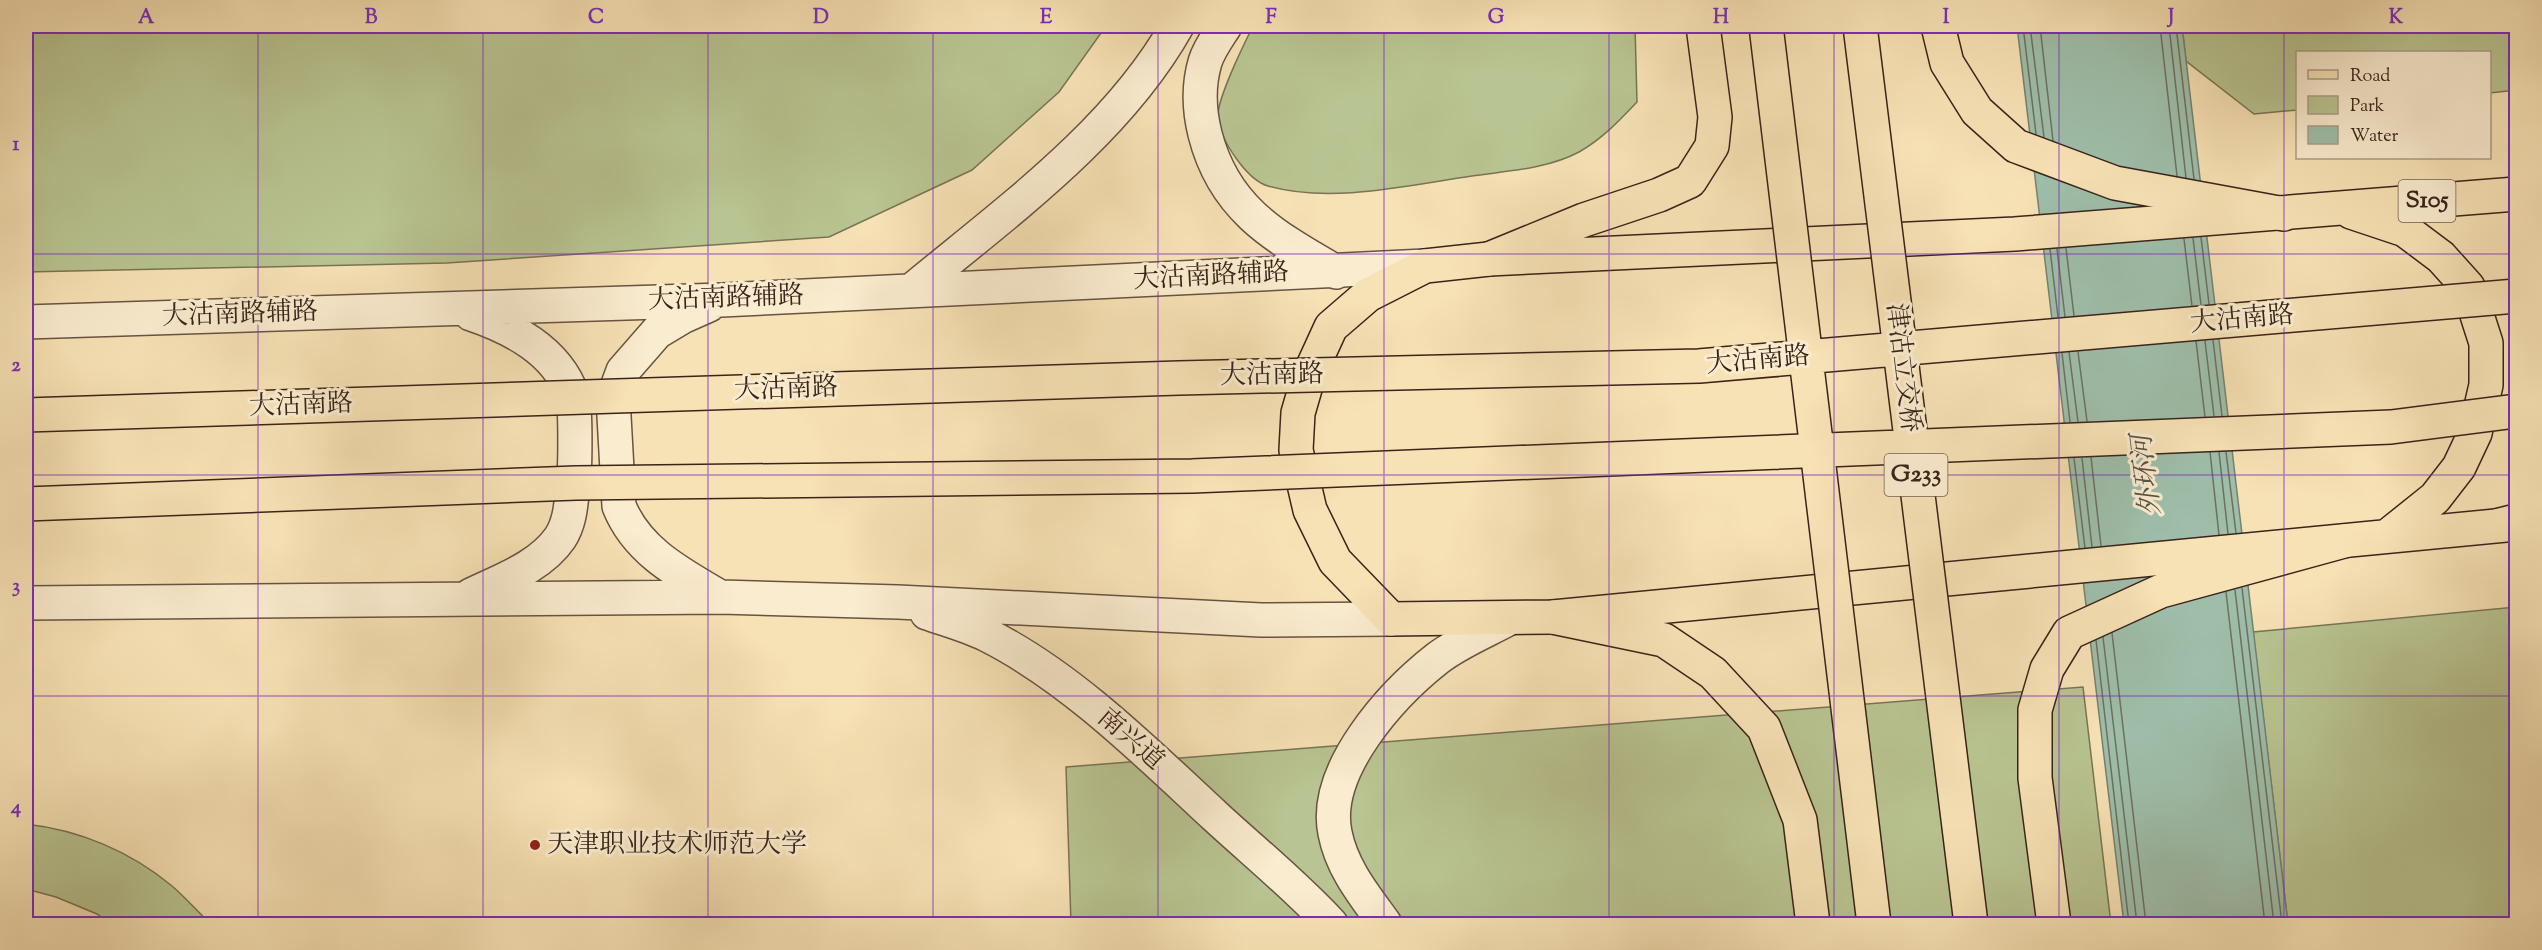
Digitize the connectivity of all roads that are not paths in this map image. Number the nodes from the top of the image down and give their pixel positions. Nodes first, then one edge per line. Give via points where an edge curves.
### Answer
1 (1177, 26) edge
2 (1225, 26) edge
3 (1703, 26) edge
4 (1766, 26) edge
5 (1860, 26) edge
6 (1938, 26) edge
7 (2517, 194) edge
8 (2338, 208) junction
9 (2284, 213) junction
10 (1489, 259) junction
11 (1425, 266) junction
12 (1336, 272) junction
13 (911, 291) junction
14 (2517, 296) edge
15 (722, 300) junction
16 (458, 309) junction
17 (26, 322) edge
18 (1309, 375) junction
19 (2517, 411) edge
20 (26, 415) edge
21 (26, 504) edge
22 (2511, 523) edge
23 (2390, 534) junction
24 (2344, 541) junction
25 (721, 597) junction
26 (462, 599) junction
27 (898, 602) junction
28 (26, 603) edge
29 (1553, 617) junction
30 (1510, 618) junction
31 (1391, 619) junction
32 (1331, 924) edge
33 (1385, 924) edge
34 (1813, 924) edge
35 (1874, 924) edge
36 (1971, 924) edge
37 (2054, 924) edge

1 - 13 street via 1161,55 1109,117 1044,180
2 - 12 street via 1205,60 1200,86 1200,113 1216,168 1248,213 1277,237
3 - 10 main road via 1714,117 1712,146 1690,181
4 - 35 main road, bridge
5 - 36 main road, 津沽立交桥 / G233, bridge
6 - 9 main road via 1947,63 1977,111 2016,146 2115,183
7 - 8 main road, S105
8 - 9 main road
8 - 23 main road via 2405,230 2440,257 2468,287 2486,343 2486,385 2475,433 2459,467 2435,498
9 - 10 main road via 2014,234
10 - 11 main road
11 - 12 street, 大沽南路辅路
11 - 18 main road via 1368,295 1331,327
12 - 13 street, 大沽南路辅路
13 - 15 street, 大沽南路辅路
14 - 18 main road, 大沽南路, bridge via 1699,366
15 - 16 street, 大沽南路辅路
15 - 25 street via 657,332 623,371 613,398 619,506 625,521 653,554
16 - 17 street, 大沽南路辅路
16 - 26 street via 516,332 557,368 573,395 575,465 569,518 560,538 525,568
18 - 20 main road, 大沽南路, bridge
18 - 31 main road via 1298,413 1296,450 1310,510 1335,561
19 - 21 main road, bridge via 2391,427 1204,475 576,483
22 - 23 main road
23 - 24 main road
24 - 29 main road
24 - 37 main road via 2161,591 2069,633 2047,669 2035,710 2035,778
25 - 26 street
25 - 27 street
26 - 28 street
27 - 31 street via 1261,621
27 - 32 street, 南兴道 via 987,635 1084,700 1281,874
29 - 30 main road
29 - 34 main road via 1664,640 1713,673 1764,728 1800,820
30 - 31 main road
30 - 33 street via 1438,657 1395,697 1344,770 1334,802 1335,832 1345,866

